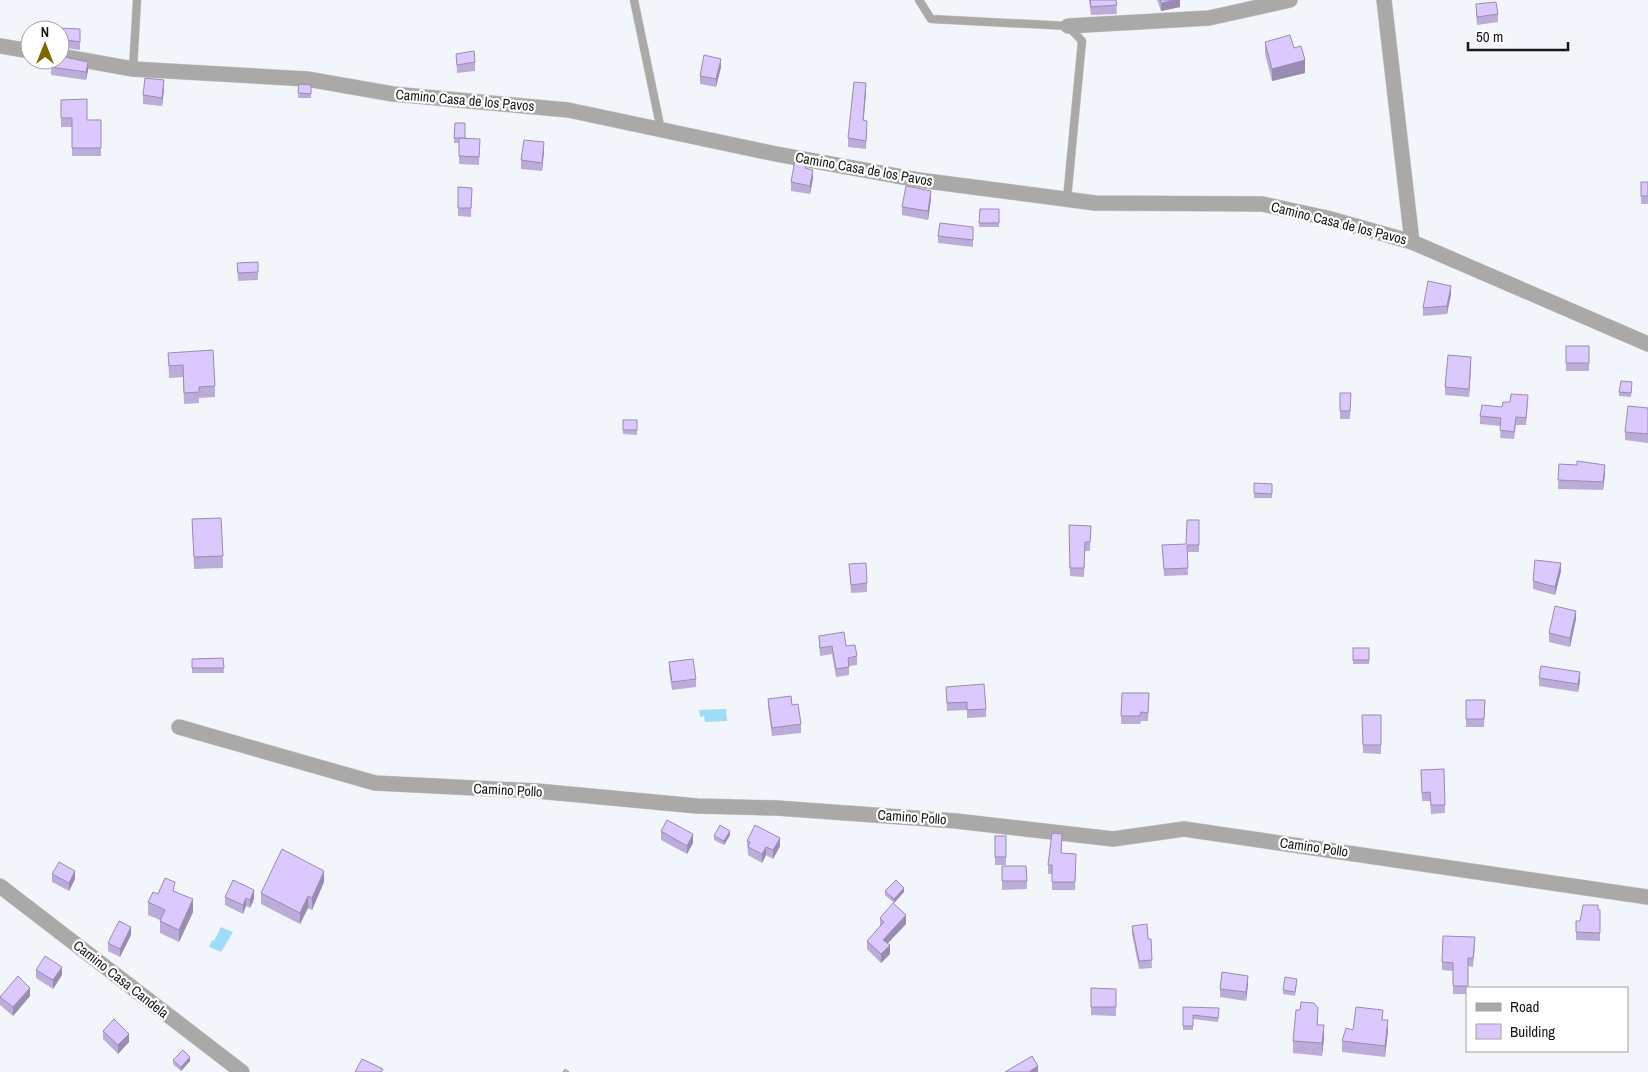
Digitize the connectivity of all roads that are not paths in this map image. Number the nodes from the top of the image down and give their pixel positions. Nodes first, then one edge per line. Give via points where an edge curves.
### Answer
1 (137, 0) edge
2 (634, 0) edge
3 (919, 0) edge
4 (1290, 0) edge
5 (1384, 0) edge
6 (1068, 26) junction
7 (0, 46) edge
8 (20, 49) edge
9 (70, 58) edge
10 (133, 69) junction
11 (661, 130) junction
12 (1067, 199) junction
13 (1412, 242) junction
14 (1648, 344) edge
15 (179, 727) dead end
16 (0, 886) edge
17 (1648, 897) edge
18 (242, 1072) edge

1 - 10 lane
2 - 11 lane
3 - 6 lane via 932,19
4 - 6 street via 1209,18
5 - 13 street
6 - 12 lane via 1082,41
7 - 8 street
9 - 10 street, Camino Casa de los Pavos
10 - 11 street, Camino Casa de los Pavos via 307,79 393,94 568,110
11 - 12 street, Camino Casa de los Pavos via 919,180
12 - 13 street, Camino Casa de los Pavos via 1262,204
13 - 14 street, Camino Casa de los Pavos
15 - 17 street, Camino Pollo via 375,783 956,820 1113,839 1184,828
16 - 18 street, Camino Casa Candela

